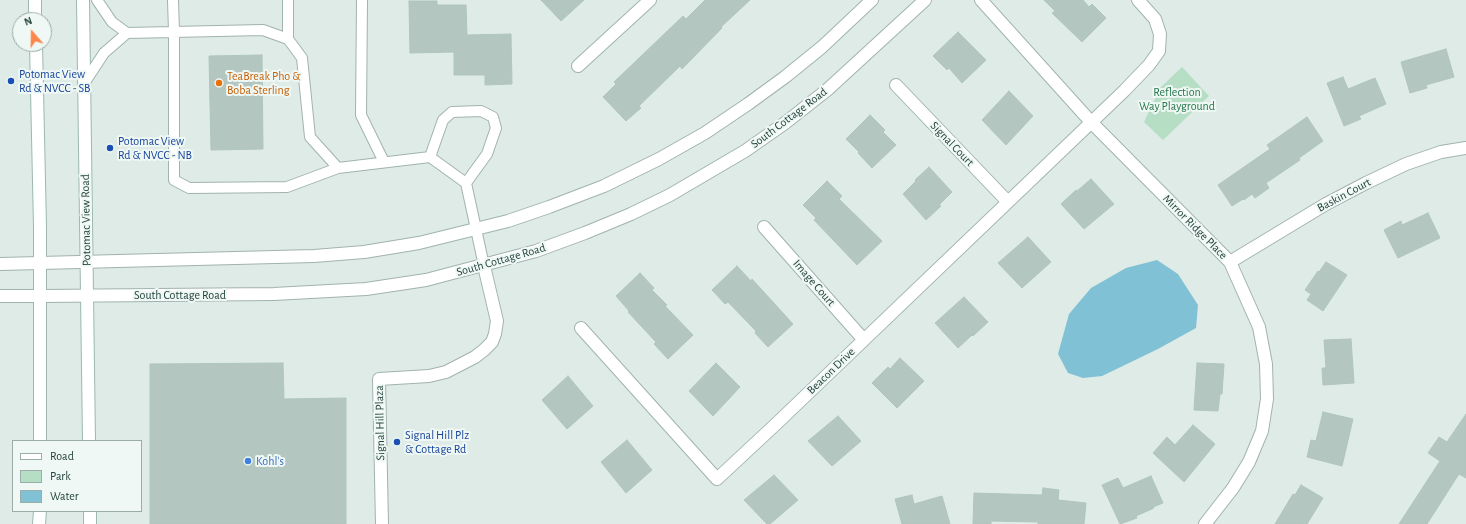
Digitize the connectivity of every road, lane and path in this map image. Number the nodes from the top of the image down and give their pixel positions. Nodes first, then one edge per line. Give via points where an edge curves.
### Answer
1 (35, 0) edge
2 (83, 0) edge
3 (97, 0) edge
4 (173, 0) edge
5 (288, 0) edge
6 (362, 0) edge
7 (650, 0) edge
8 (872, 0) edge
9 (925, 0) edge
10 (981, 0) edge
11 (1138, 0) edge
12 (35, 12) edge
13 (174, 32) junction
14 (127, 33) junction
15 (288, 40) junction
16 (36, 52) edge
17 (578, 66) dead end
18 (85, 82) junction
19 (896, 85) dead end
20 (1091, 122) junction
21 (1466, 148) edge
22 (430, 158) junction
23 (384, 162) junction
24 (338, 168) junction
25 (466, 183) junction
26 (1008, 202) junction
27 (764, 227) dead end
28 (476, 230) junction
29 (87, 262) junction
30 (1230, 262) junction
31 (40, 263) junction
32 (0, 264) edge
33 (484, 266) junction
34 (0, 296) edge
35 (40, 296) junction
36 (87, 296) junction
37 (580, 328) dead end
38 (864, 340) junction
39 (40, 440) edge
40 (89, 440) edge
41 (40, 512) edge
42 (90, 512) edge
43 (40, 524) edge
44 (90, 524) edge
45 (382, 524) edge
46 (1205, 524) edge

1 - 12 street
2 - 18 street, Potomac View Road
3 - 14 lane via 112,22
4 - 13 lane
5 - 15 lane
6 - 23 lane via 361,115
7 - 17 street
8 - 28 street via 822,47 779,82 736,113 659,159 604,186
9 - 33 street, South Cottage Road via 827,90 762,139 708,174 651,204 586,233
10 - 20 street, Mirror Ridge Place
11 - 20 street, Beacon Drive via 1155,19 1160,34 1159,51 1150,65
13 - 14 lane
13 - 15 lane via 263,30
13 - 24 lane via 174,180 189,188 287,187
14 - 18 lane via 104,52
15 - 24 lane via 302,58 310,137
16 - 31 street
18 - 29 street, Potomac View Road
19 - 26 street, Signal Court
20 - 26 street, Beacon Drive
20 - 30 street, Mirror Ridge Place
21 - 30 street, Baskin Court via 1441,152 1406,164 1366,183
22 - 23 lane
22 - 25 lane
22 - 25 lane via 443,120 452,112 481,112 493,117 496,128 487,154
23 - 24 lane
25 - 28 lane
26 - 38 street, Beacon Drive
27 - 38 street, Image Court
28 - 29 street via 419,244 314,256
28 - 33 lane
29 - 31 street
29 - 36 street, Potomac View Road
30 - 46 street, Mirror Ridge Place via 1259,327 1266,364 1267,399 1262,431 1249,462
31 - 32 street
31 - 35 street
33 - 36 street, South Cottage Road via 426,280 366,289 274,294
33 - 45 street, Signal Hill Plaza via 497,321 492,342 476,358 446,372 429,376 379,379
34 - 35 street, South Cottage Road
35 - 36 street, South Cottage Road
35 - 39 street
36 - 40 street, Potomac View Road
37 - 38 street, Beacon Drive via 717,479
41 - 43 street
42 - 44 street

